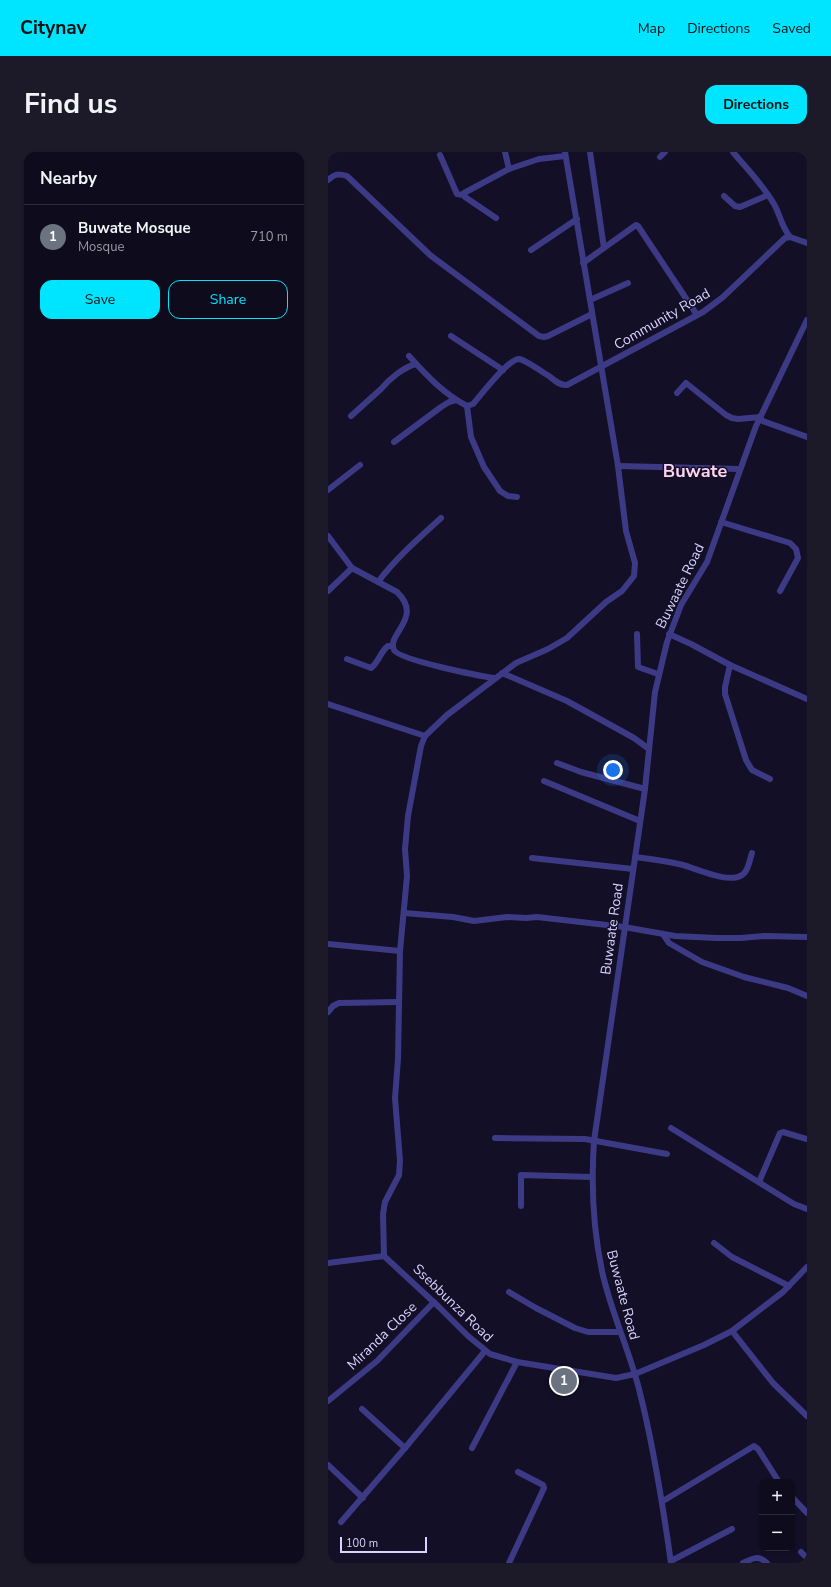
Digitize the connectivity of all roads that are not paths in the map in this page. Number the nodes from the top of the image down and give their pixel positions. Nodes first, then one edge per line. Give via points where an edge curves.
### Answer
1 (504, 152) edge
2 (590, 152) edge
3 (665, 152) edge
4 (733, 152) edge
5 (565, 154) edge
6 (440, 155) dead end
7 (660, 157) dead end
8 (509, 169) junction
9 (328, 180) edge
10 (464, 195) junction
11 (768, 195) junction
12 (724, 196) dead end
13 (496, 218) dead end
14 (577, 219) junction
15 (790, 237) junction
16 (807, 243) edge
17 (604, 248) junction
18 (530, 250) dead end
19 (583, 263) junction
20 (628, 283) dead end
21 (590, 300) junction
22 (592, 314) junction
23 (697, 315) junction
24 (807, 320) edge
25 (451, 336) dead end
26 (409, 356) dead end
27 (416, 364) junction
28 (601, 368) junction
29 (503, 370) junction
30 (677, 393) dead end
31 (456, 400) junction
32 (467, 406) junction
33 (351, 416) dead end
34 (760, 419) junction
35 (807, 437) edge
36 (394, 442) dead end
37 (360, 465) dead end
38 (618, 466) junction
39 (740, 469) junction
40 (328, 490) edge
41 (517, 497) dead end
42 (441, 518) dead end
43 (721, 522) junction
44 (328, 536) edge
45 (352, 568) junction
46 (378, 582) junction
47 (328, 591) edge
48 (780, 591) dead end
49 (637, 634) dead end
50 (669, 634) junction
51 (393, 646) junction
52 (347, 659) dead end
53 (730, 665) junction
54 (502, 673) junction
55 (658, 674) junction
56 (494, 678) junction
57 (807, 699) edge
58 (328, 704) edge
59 (424, 736) junction
60 (649, 749) junction
61 (557, 763) dead end
62 (770, 779) dead end
63 (544, 781) dead end
64 (645, 789) junction
65 (640, 821) junction
66 (752, 853) dead end
67 (635, 857) junction
68 (532, 858) dead end
69 (633, 870) junction
70 (404, 913) junction
71 (624, 927) junction
72 (663, 934) junction
73 (807, 937) edge
74 (328, 944) edge
75 (400, 951) junction
76 (807, 996) edge
77 (398, 1002) junction
78 (328, 1012) edge
79 (671, 1128) dead end
80 (495, 1138) dead end
81 (807, 1139) edge
82 (594, 1141) junction
83 (666, 1154) dead end
84 (592, 1177) junction
85 (759, 1182) junction
86 (521, 1206) dead end
87 (807, 1209) edge
88 (714, 1242) dead end
89 (384, 1256) junction
90 (328, 1263) edge
91 (807, 1267) edge
92 (789, 1286) junction
93 (509, 1292) dead end
94 (434, 1302) junction
95 (732, 1331) junction
96 (620, 1332) junction
97 (485, 1350) junction
98 (517, 1362) junction
99 (635, 1374) junction
100 (328, 1401) edge
101 (362, 1408) dead end
102 (807, 1416) edge
103 (405, 1448) junction
104 (472, 1448) dead end
105 (328, 1465) edge
106 (518, 1472) dead end
107 (777, 1479) edge
108 (363, 1498) junction
109 (795, 1500) edge
110 (663, 1501) junction
111 (807, 1513) edge
112 (341, 1522) dead end
113 (732, 1528) dead end
114 (801, 1552) dead end
115 (807, 1558) edge
116 (671, 1562) edge
117 (509, 1563) edge
118 (743, 1563) edge
119 (767, 1563) edge

1 - 8 street
2 - 17 street
3 - 7 street
4 - 11 street
5 - 8 street
5 - 14 street
6 - 10 street via 457,194
8 - 10 street via 465,192
9 - 22 street via 339,173 346,176 430,255 539,336 548,336
10 - 13 street
11 - 12 street via 740,207 735,206
11 - 15 street
14 - 18 street
14 - 19 street
15 - 16 street
15 - 23 street, Community Road via 782,240 723,297
17 - 19 street
17 - 23 street via 638,226
19 - 21 street
20 - 21 street
21 - 22 street
22 - 28 street
23 - 28 street, Community Road
24 - 34 street, Buwaate Road
25 - 29 street
26 - 27 street
27 - 31 street via 437,386
27 - 33 street via 409,366 385,384
28 - 29 street, Community Road via 564,386 521,360 511,362
28 - 38 street
29 - 32 street via 474,404
30 - 34 street via 686,383 732,418
31 - 32 street
31 - 36 street via 441,407
32 - 41 street via 471,437 484,467 500,491 508,496
34 - 35 street
34 - 39 street, Buwaate Road
37 - 40 street
38 - 39 street
38 - 54 street via 626,531 635,563 632,581 567,638 516,663
39 - 43 street, Buwaate Road
42 - 46 street via 404,551
43 - 48 street via 790,543 796,549 798,558
43 - 50 street, Buwaate Road via 707,562 681,605
44 - 45 street
45 - 46 street
45 - 47 street
46 - 51 street via 397,592 406,607 406,617
49 - 55 street via 638,667
50 - 53 street
50 - 55 street, Buwaate Road
51 - 52 street via 384,649 371,668
51 - 56 street via 398,655 470,675
53 - 57 street
53 - 62 street via 726,702 746,760 752,770
54 - 56 street
54 - 60 street via 567,701 624,732
55 - 60 street, Buwaate Road
56 - 59 street
58 - 59 street
59 - 70 street via 408,816
60 - 64 street, Buwaate Road
61 - 64 street
63 - 65 street
64 - 65 street, Buwaate Road
65 - 67 street, Buwaate Road
66 - 67 street via 745,874 733,878 683,865
67 - 69 street, Buwaate Road
68 - 69 street
69 - 71 street, Buwaate Road
70 - 71 street via 474,921 537,917
70 - 75 street
71 - 72 street
71 - 82 street, Buwaate Road
72 - 73 street via 716,938
72 - 76 street via 669,943 702,962
74 - 75 street
75 - 77 street
77 - 78 street via 340,1003
77 - 89 street via 395,1098 400,1161 399,1174 385,1202
79 - 85 street
80 - 82 street
81 - 85 street via 780,1133
82 - 83 street
82 - 84 street, Buwaate Road
84 - 86 street via 521,1175
84 - 96 street, Buwaate Road via 595,1226 602,1272
85 - 87 street via 794,1204
88 - 92 street via 732,1257
89 - 90 street
89 - 94 street, Ssebbunza Road
91 - 92 street, Ssebbunza Road
92 - 95 street, Ssebbunza Road via 766,1307
93 - 96 street via 575,1328 588,1332
94 - 97 street, Ssebbunza Road
94 - 100 street, Miranda Close via 377,1361
95 - 99 street, Ssebbunza Road
95 - 102 street via 773,1383
96 - 99 street, Buwaate Road
97 - 98 street, Ssebbunza Road via 502,1359
97 - 103 street
98 - 99 street, Ssebbunza Road via 607,1378
98 - 104 street
99 - 110 street, Buwaate Road
101 - 103 street
103 - 108 street
105 - 108 street
106 - 117 street via 543,1485 544,1488
107 - 110 street via 754,1446
108 - 112 street
109 - 111 street
110 - 116 street, Buwaate Road
113 - 116 street
114 - 115 street
118 - 119 street via 756,1557 763,1558

